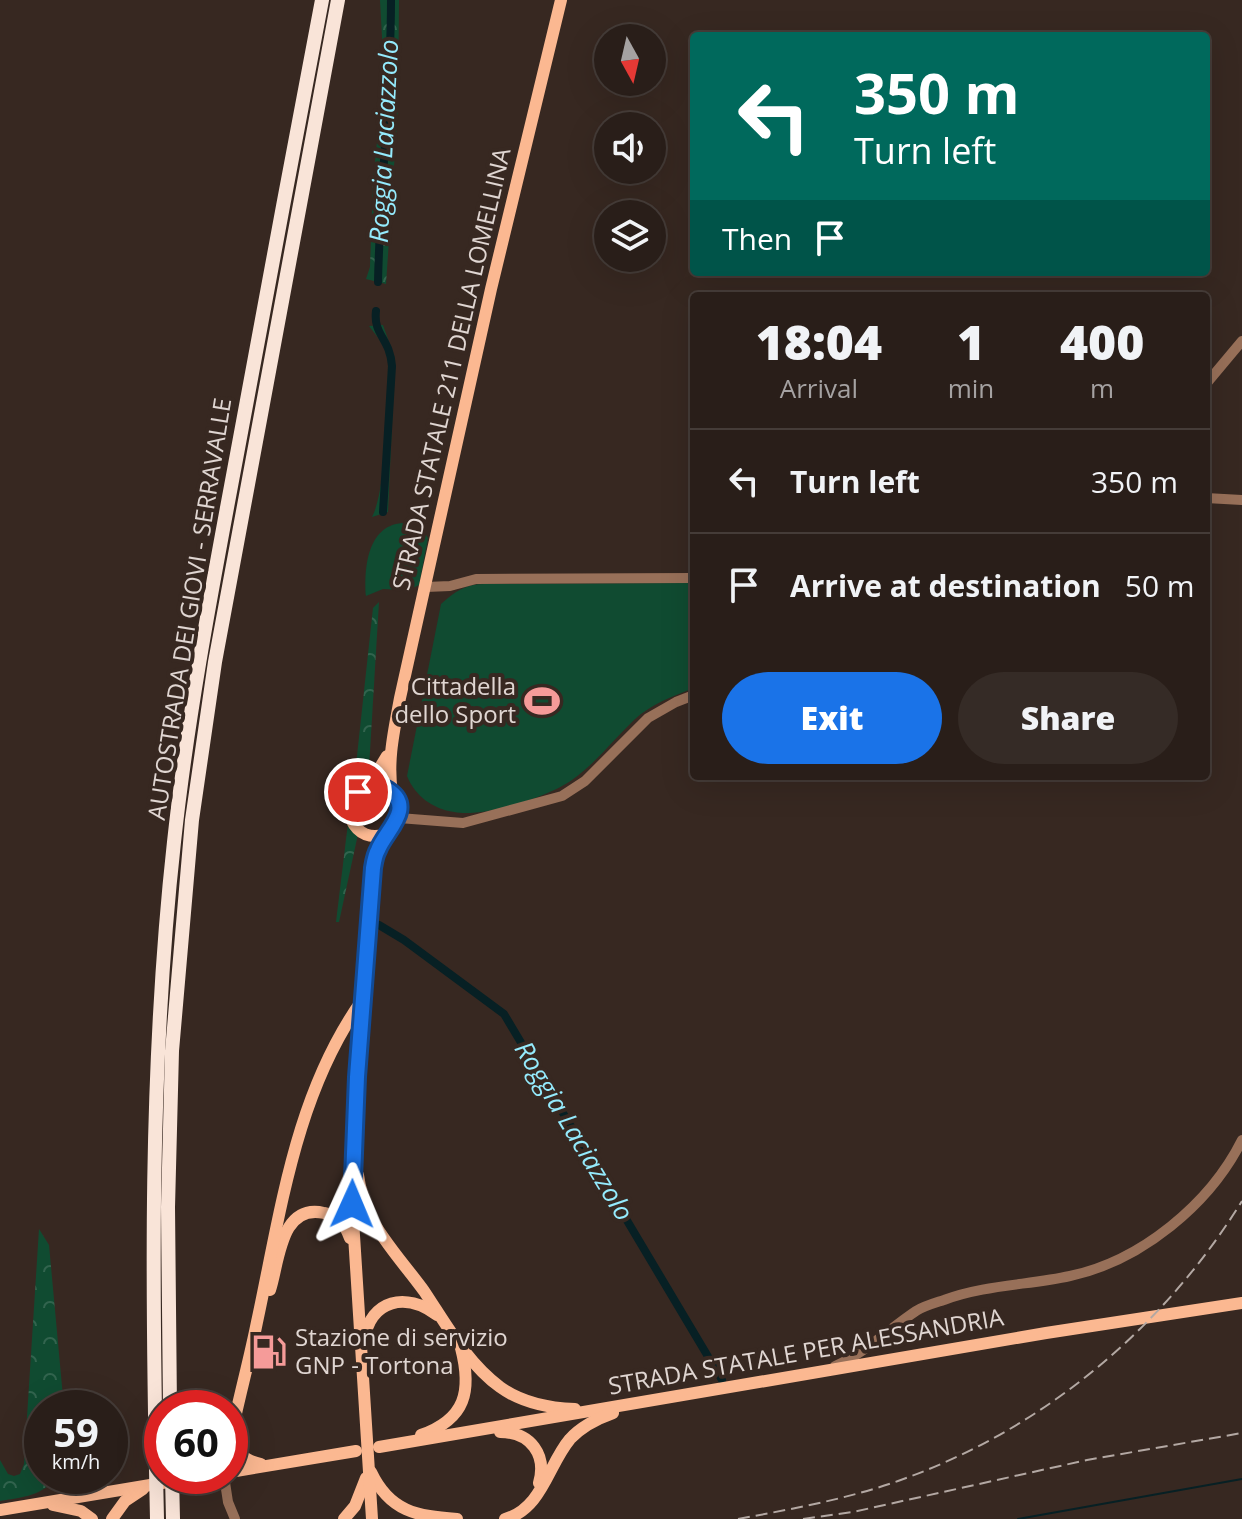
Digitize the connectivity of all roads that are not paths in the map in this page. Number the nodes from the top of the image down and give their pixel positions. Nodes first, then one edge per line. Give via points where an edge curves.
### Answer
1 (322, 0) edge
2 (338, 0) edge
3 (561, 0) edge
4 (1242, 341) edge
5 (1210, 379) edge
6 (1210, 498) edge
7 (1242, 500) edge
8 (690, 578) edge
9 (426, 587) junction
10 (690, 697) edge
11 (390, 749) junction
12 (368, 787) junction
13 (392, 793) junction
14 (399, 818) junction
15 (359, 830) junction
16 (390, 831) junction
17 (373, 868) junction
18 (363, 999) junction
19 (1242, 1140) edge
20 (354, 1144) junction
21 (353, 1249) junction
22 (1242, 1303) edge
23 (258, 1319) junction
24 (443, 1320) junction
25 (461, 1345) junction
26 (361, 1371) junction
27 (816, 1372) junction
28 (170, 1390) edge
29 (242, 1390) edge
30 (643, 1403) junction
31 (602, 1409) junction
32 (457, 1434) junction
33 (394, 1444) junction
34 (379, 1447) dead end
35 (356, 1451) dead end
36 (248, 1459) edge
37 (270, 1466) junction
38 (369, 1467) junction
39 (248, 1469) edge
40 (144, 1486) edge
41 (144, 1489) edge
42 (172, 1494) edge
43 (227, 1494) edge
44 (535, 1498) junction
45 (34, 1504) junction
46 (1, 1510) edge
47 (422, 1518) edge
48 (92, 1519) edge
49 (112, 1519) edge
50 (157, 1519) edge
51 (173, 1519) edge
52 (235, 1519) edge
53 (344, 1519) edge
54 (372, 1519) edge
55 (457, 1519) edge
56 (505, 1519) edge

1 - 50 highway, AUTOSTRADA DEI GIOVI - SERRAVALLE via 197,670 174,839 154,1125
2 - 28 highway, AUTOSTRADA DEI GIOVI - SERRAVALLE via 217,647 192,820 170,1124
3 - 9 main road, STRADA STATALE 211 DELLA LOMELLINA
4 - 5 street
6 - 7 street
8 - 9 street via 476,579
9 - 11 main road, STRADA STATALE 211 DELLA LOMELLINA
10 - 14 street via 648,718 585,781 562,796 463,823
11 - 12 main road, STRADA STATALE 211 DELLA LOMELLINA
11 - 13 main road, STRADA STATALE 211 DELLA LOMELLINA
12 - 13 main road
12 - 15 main road, STRADA STATALE 211 DELLA LOMELLINA via 358,792 351,806
13 - 14 main road, STRADA STATALE 211 DELLA LOMELLINA
14 - 16 main road, STRADA STATALE 211 DELLA LOMELLINA
15 - 16 main road via 376,836
15 - 17 main road, STRADA STATALE 211 DELLA LOMELLINA
16 - 17 main road, STRADA STATALE 211 DELLA LOMELLINA
17 - 18 main road, STRADA STATALE 211 DELLA LOMELLINA
18 - 20 main road, STRADA STATALE 211 DELLA LOMELLINA
18 - 23 main road via 344,1025 304,1112
19 - 27 street via 1201,1201 1146,1243 1074,1275 981,1290 919,1310 856,1355
20 - 21 main road, STRADA STATALE 211 DELLA LOMELLINA
20 - 24 main road via 370,1215
21 - 23 main road via 345,1226 333,1215 299,1217 285,1232
21 - 26 main road, STRADA STATALE 211 DELLA LOMELLINA
22 - 27 main road, STRADA STATALE PER ALESSANDRIA
23 - 29 main road
24 - 25 main road
24 - 26 main road via 416,1303 384,1306 366,1330
25 - 31 main road via 484,1374 513,1395 550,1408
25 - 33 main road via 467,1377 459,1409 444,1424
26 - 38 main road, STRADA STATALE 211 DELLA LOMELLINA
27 - 30 main road, STRADA STATALE PER ALESSANDRIA
30 - 31 main road, STRADA STATALE PER ALESSANDRIA
30 - 44 main road via 578,1432
31 - 32 main road, STRADA STATALE PER ALESSANDRIA
32 - 33 main road, STRADA STATALE PER ALESSANDRIA
32 - 44 main road via 512,1432 528,1440 542,1467
33 - 34 main road, STRADA STATALE PER ALESSANDRIA
35 - 37 main road
36 - 37 main road
37 - 39 main road
38 - 47 main road via 388,1498
38 - 53 main road via 361,1496
38 - 54 main road, STRADA STATALE 211 DELLA LOMELLINA
40 - 45 main road
41 - 49 main road via 125,1501
42 - 51 highway
43 - 52 street
44 - 56 main road
45 - 46 main road
45 - 48 main road via 73,1508
47 - 55 main road

